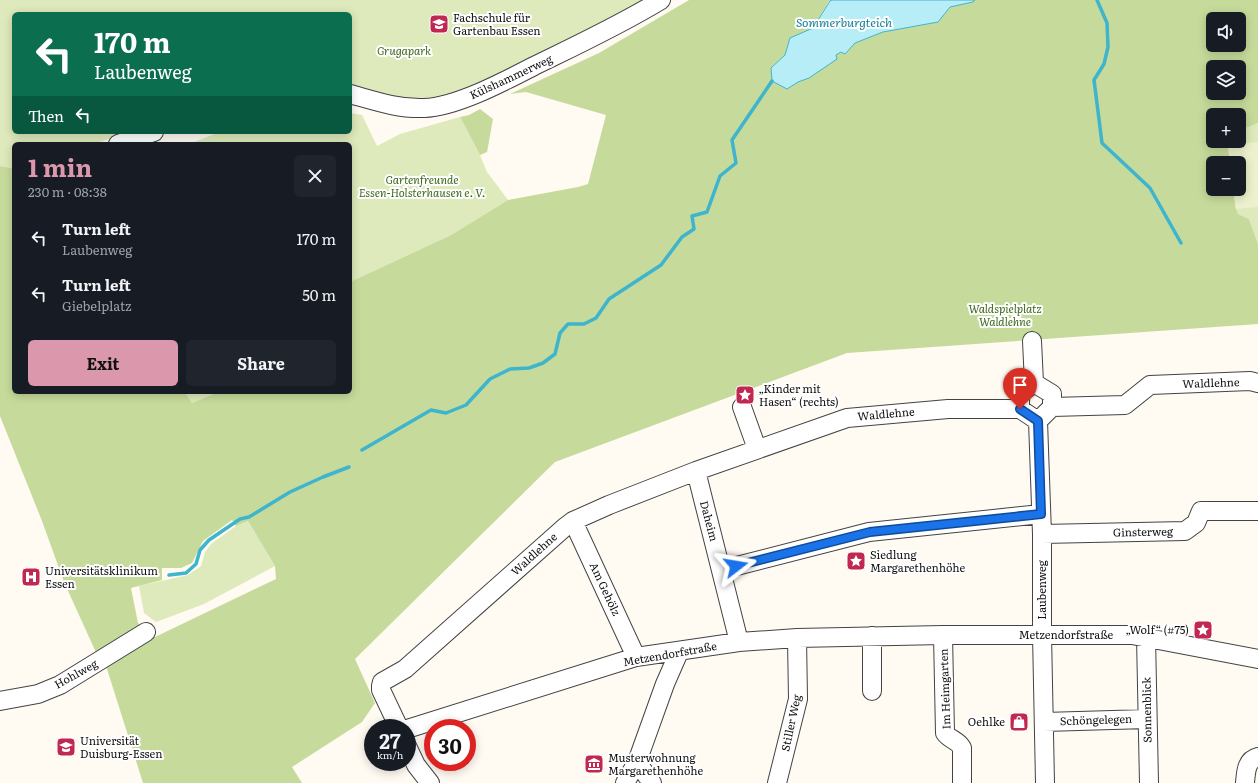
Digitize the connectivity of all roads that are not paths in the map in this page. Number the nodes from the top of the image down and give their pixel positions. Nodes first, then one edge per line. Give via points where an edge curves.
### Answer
1 (661, 0) edge
2 (352, 95) edge
3 (148, 134) edge
4 (124, 142) edge
5 (1032, 341) dead end
6 (1258, 382) edge
7 (1034, 383) junction
8 (742, 407) dead end
9 (1052, 407) junction
10 (1020, 409) junction
11 (1038, 421) junction
12 (757, 449) junction
13 (696, 471) junction
14 (1258, 511) edge
15 (1041, 514) junction
16 (573, 521) junction
17 (1042, 534) junction
18 (721, 570) junction
19 (146, 632) dead end
20 (1042, 634) junction
21 (943, 635) junction
22 (872, 636) junction
23 (1146, 637) junction
24 (797, 638) junction
25 (739, 642) junction
26 (678, 652) junction
27 (656, 655) junction
28 (636, 658) junction
29 (1258, 659) edge
30 (665, 684) junction
31 (872, 691) dead end
32 (0, 701) edge
33 (395, 719) edge
34 (1147, 719) junction
35 (1044, 722) junction
36 (416, 726) edge
37 (1258, 757) edge
38 (637, 762) junction
39 (416, 765) edge
40 (430, 783) edge
41 (625, 783) edge
42 (652, 783) edge
43 (777, 783) edge
44 (962, 783) edge
45 (1045, 783) edge
46 (1148, 783) edge
47 (1245, 783) edge

1 - 2 street, Külshammerweg via 628,20 506,80 451,103 408,108
3 - 4 street
5 - 7 street
6 - 9 street, Waldlehne via 1150,384 1125,405
7 - 9 street via 1052,394
7 - 10 street via 1020,394
8 - 12 street
9 - 11 street
10 - 11 street
10 - 12 street, Waldlehne via 948,409 847,418
11 - 15 street, Laubenweg
12 - 13 street, Waldlehne
13 - 16 street, Waldlehne
13 - 18 street, Daheim
14 - 17 street, Ginsterweg via 1201,511 1196,523 1185,531
15 - 17 street, Laubenweg
15 - 18 street via 870,532
16 - 28 street, Am Gehölz
16 - 33 street, Waldlehne via 405,669 382,682 381,690
17 - 20 street, Laubenweg
18 - 25 street, Daheim
19 - 32 street, Hohlweg via 60,685 38,694
20 - 21 street, Metzendorfstraße
20 - 23 street, Metzendorfstraße
20 - 35 street, Laubenweg
21 - 22 street, Metzendorfstraße
21 - 44 street, Im Heimgarten via 945,733 960,743 962,748
22 - 24 street, Metzendorfstraße
22 - 31 street
23 - 29 street, Metzendorfstraße
23 - 34 street, Sonnenblick
24 - 25 street, Metzendorfstraße
24 - 43 street, Stiller Weg via 798,699
25 - 26 street, Metzendorfstraße
26 - 27 street, Metzendorfstraße
26 - 30 street
27 - 28 street, Metzendorfstraße
27 - 30 street
28 - 36 street, Metzendorfstraße
30 - 38 street
34 - 35 street, Schöngelegen
34 - 46 street, Sonnenblick
35 - 45 street, Laubenweg
37 - 47 street via 1252,759 1248,765
38 - 41 street
38 - 42 street
39 - 40 street

